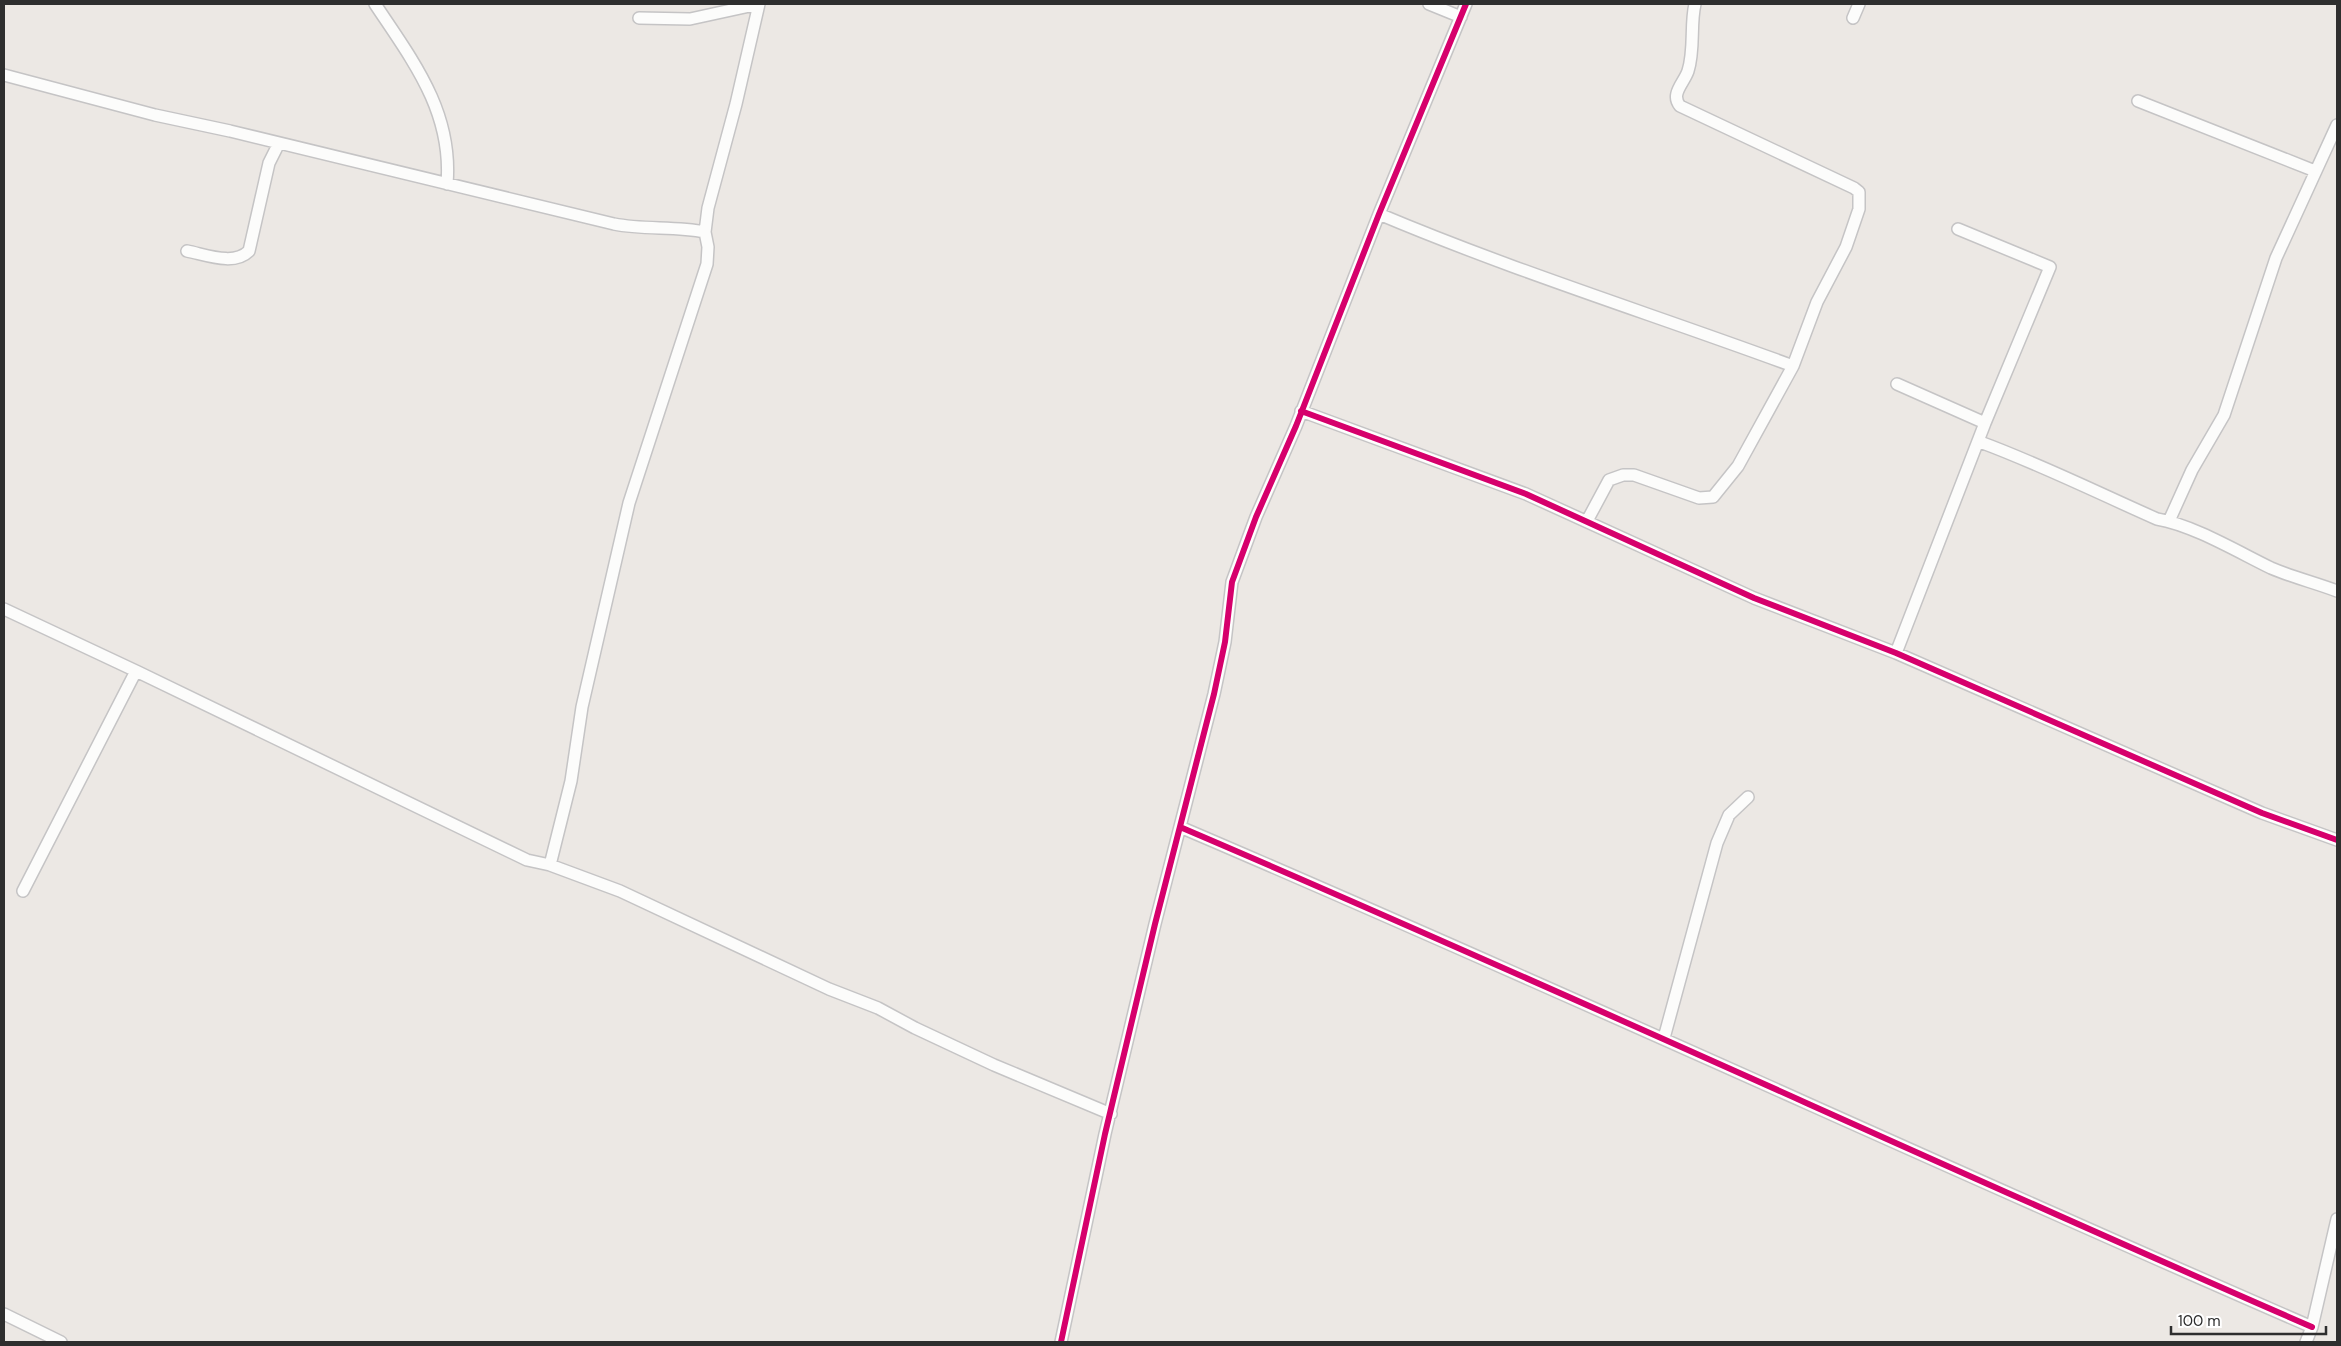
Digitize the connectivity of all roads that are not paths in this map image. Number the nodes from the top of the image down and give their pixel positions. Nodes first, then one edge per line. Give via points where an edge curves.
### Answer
1 (375, 4) edge
2 (759, 4) edge
3 (1428, 4) edge
4 (1466, 4) edge
5 (1695, 4) edge
6 (1859, 4) edge
7 (1461, 17) junction
8 (639, 18) dead end
9 (1853, 18) dead end
10 (4, 75) edge
11 (2138, 101) dead end
12 (2337, 124) edge
13 (279, 143) junction
14 (2315, 171) junction
15 (447, 184) junction
16 (1379, 214) junction
17 (1958, 229) dead end
18 (705, 232) junction
19 (187, 251) dead end
20 (1792, 366) junction
21 (1897, 384) dead end
22 (1301, 411) junction
23 (1986, 423) junction
24 (1980, 442) junction
25 (1587, 520) junction
26 (2169, 521) junction
27 (2337, 591) edge
28 (4, 609) edge
29 (1896, 653) junction
30 (136, 671) junction
31 (1748, 797) dead end
32 (1180, 827) junction
33 (2337, 840) edge
34 (550, 865) junction
35 (23, 891) dead end
36 (1664, 1038) junction
37 (1111, 1114) junction
38 (2337, 1219) edge
39 (4, 1314) edge
40 (2312, 1327) junction
41 (61, 1342) edge
42 (1061, 1342) edge
43 (2306, 1342) edge

1 - 15 street via 426,82 439,113 449,157
2 - 8 street via 690,19
2 - 18 street via 708,208
3 - 7 street
4 - 7 street
5 - 20 street via 1688,71 1676,94 1680,106 1811,166 1859,192 1859,208 1846,247 1817,302
6 - 9 street
7 - 16 street
10 - 13 street via 155,115
11 - 14 street
12 - 14 street
13 - 15 street
13 - 19 street via 269,163 250,251 235,260
14 - 26 street via 2276,258 2224,415 2192,470
15 - 18 street via 631,227
16 - 20 street via 1470,252
16 - 22 street
17 - 23 street via 2050,267
18 - 34 street via 707,264 629,503 582,707 571,781
20 - 25 street via 1738,466 1713,497 1698,498 1623,474 1609,480
21 - 23 street
22 - 25 street via 1526,494
22 - 32 street via 1232,582 1214,694
23 - 24 street
24 - 26 street via 2025,458 2158,520
24 - 29 street
25 - 29 street via 1754,598
26 - 27 street via 2274,569
28 - 30 street
29 - 33 street via 2262,812
30 - 34 street via 478,838 527,860
30 - 35 street
31 - 36 street via 1729,815 1718,843
32 - 36 street
32 - 37 street
34 - 37 street via 620,891 829,989 878,1008 994,1065
36 - 40 street via 2016,1198
37 - 42 street
38 - 40 street
39 - 41 street
40 - 43 street

